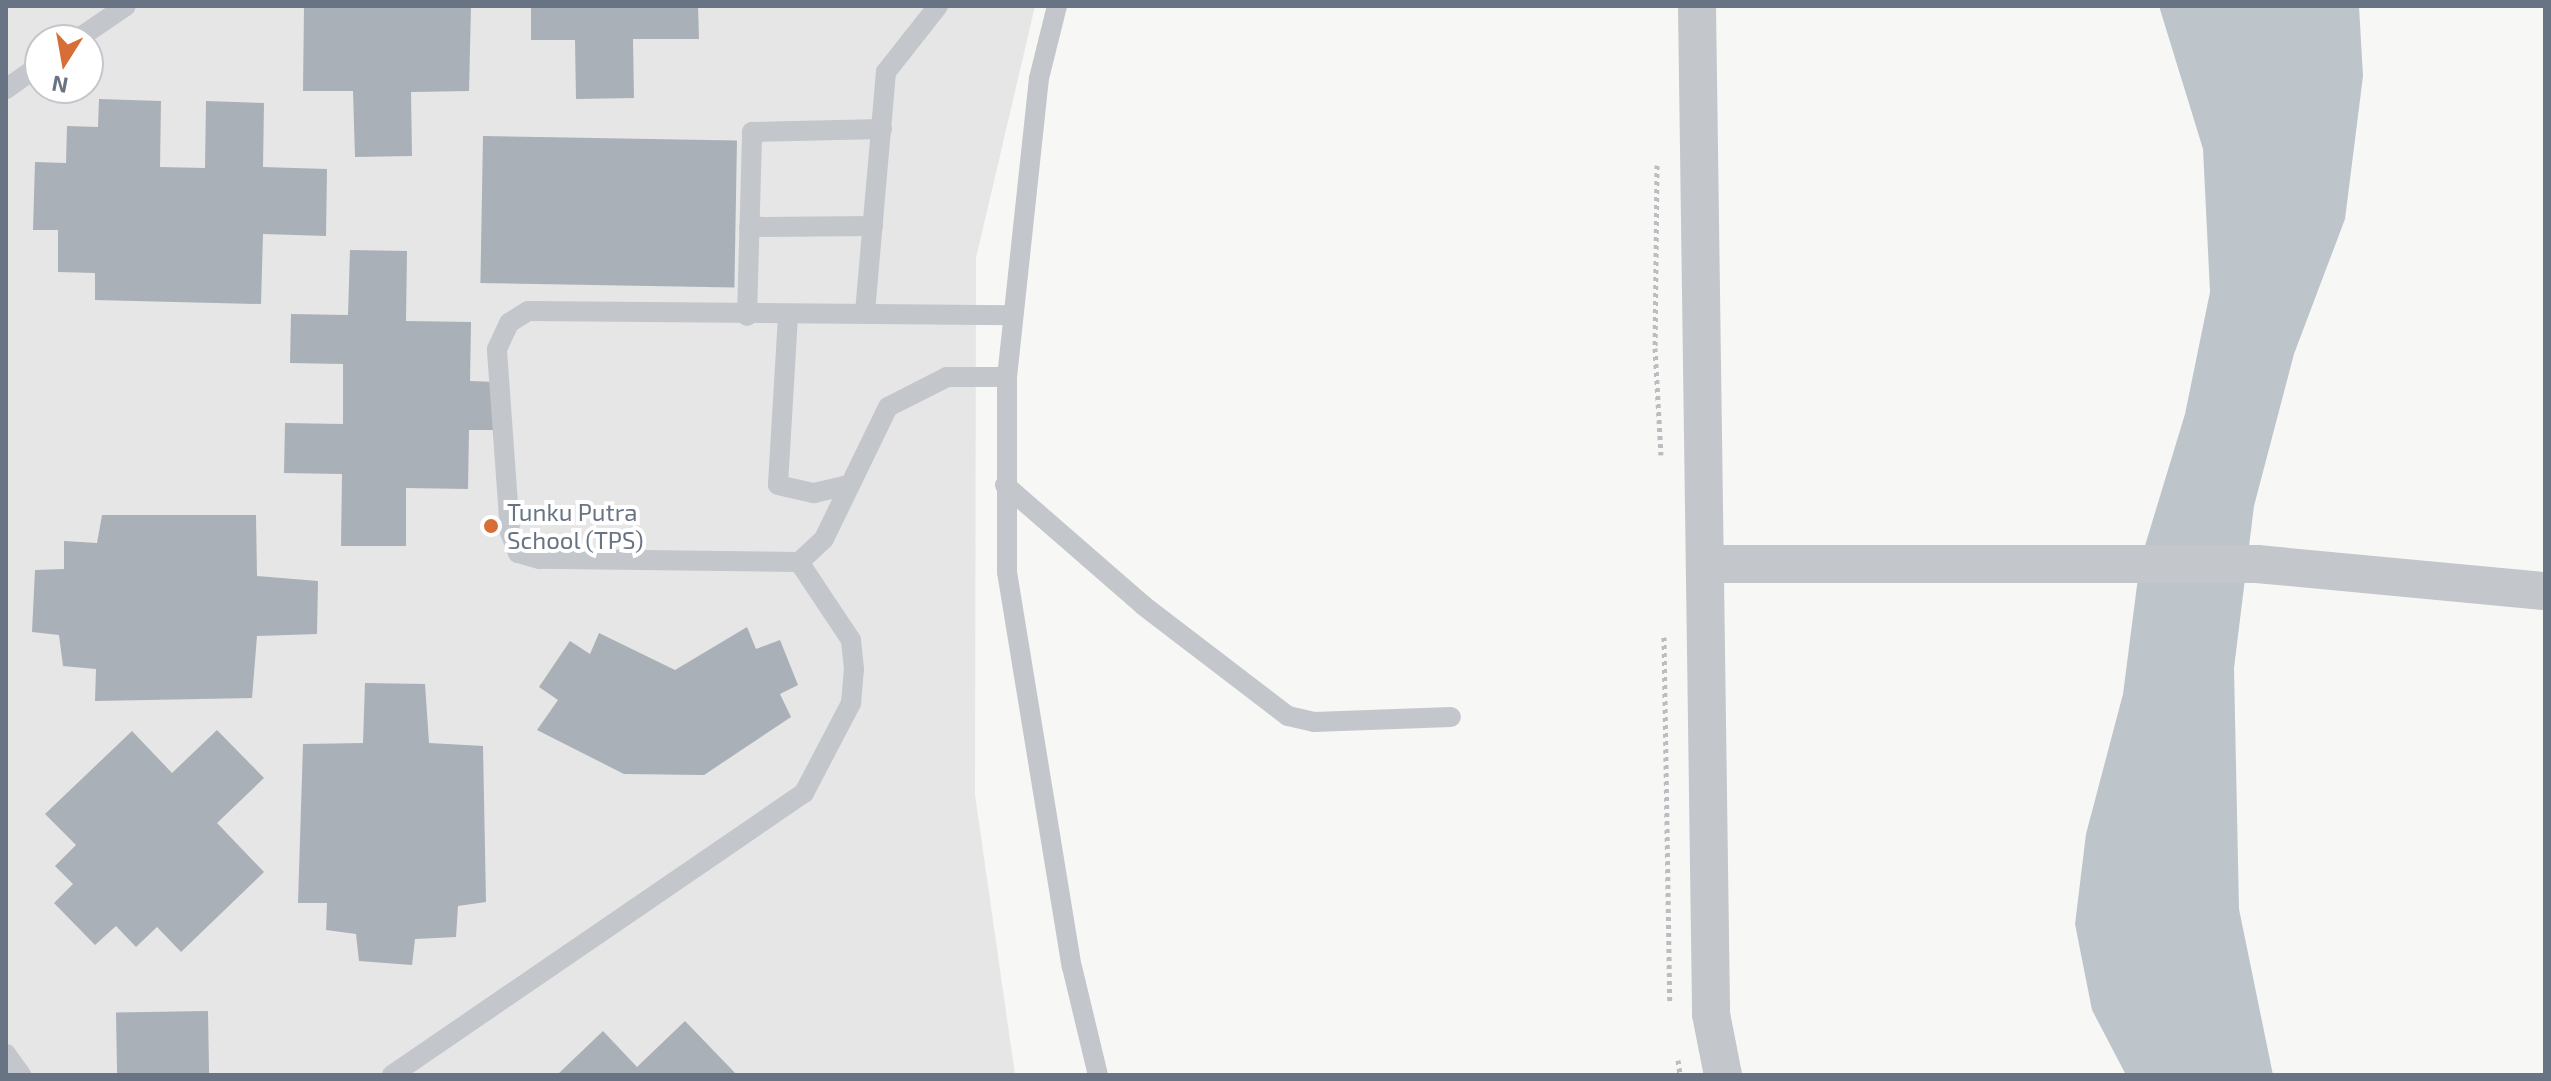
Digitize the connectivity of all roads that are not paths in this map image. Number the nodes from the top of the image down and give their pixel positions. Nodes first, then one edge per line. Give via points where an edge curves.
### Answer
1 (126, 6) edge
2 (938, 6) edge
3 (1057, 6) edge
4 (1697, 6) edge
5 (100, 24) edge
6 (24, 76) edge
7 (6, 89) edge
8 (882, 129) junction
9 (873, 226) junction
10 (749, 227) junction
11 (865, 312) junction
12 (1012, 315) junction
13 (747, 316) junction
14 (788, 316) junction
15 (1007, 377) junction
16 (1005, 485) junction
17 (845, 486) junction
18 (799, 562) junction
19 (1707, 564) junction
20 (2545, 591) edge
21 (1451, 717) dead end
22 (6, 1054) edge
23 (21, 1075) edge
24 (392, 1075) edge
25 (1098, 1075) edge
26 (1723, 1075) edge

1 - 5 lane
2 - 8 lane via 886,72
3 - 12 lane via 1039,78
4 - 19 street
6 - 7 lane
8 - 9 lane
8 - 10 lane via 752,132
9 - 10 lane
9 - 11 lane
10 - 13 lane
11 - 12 lane via 946,318
11 - 14 lane
12 - 15 lane
13 - 14 lane
13 - 18 lane via 528,311 509,323 497,349 510,532 518,553 539,559
14 - 17 lane via 778,485 814,493
15 - 16 lane
15 - 17 lane via 947,377 888,407
16 - 21 lane via 1144,606 1288,716 1314,722
16 - 25 lane via 1007,572 1072,967
17 - 18 lane via 824,539
18 - 24 lane via 851,640 854,669 851,703 804,793
19 - 20 street via 2257,564
19 - 26 street via 1711,1014
22 - 23 lane

